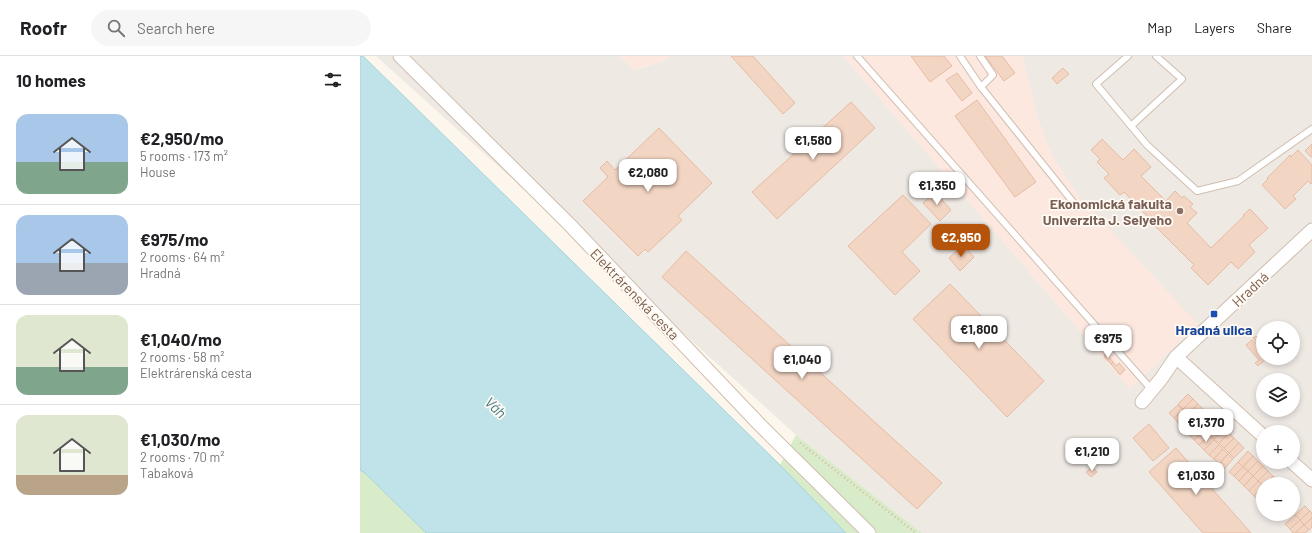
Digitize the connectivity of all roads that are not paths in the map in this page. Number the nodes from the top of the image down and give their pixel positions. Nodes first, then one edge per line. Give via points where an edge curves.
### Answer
1 (400, 56) edge
2 (857, 56) edge
3 (960, 56) edge
4 (980, 56) edge
5 (1128, 56) edge
6 (1156, 56) edge
7 (981, 87) junction
8 (1131, 126) junction
9 (1312, 129) edge
10 (1077, 207) dead end
11 (1312, 230) edge
12 (1176, 357) junction
13 (1152, 390) junction
14 (1142, 402) dead end
15 (1256, 430) edge
16 (1300, 469) edge
17 (1312, 480) edge
18 (869, 533) edge

1 - 18 street, Elektrárenská cesta via 570,225 760,425
2 - 13 lane
3 - 7 lane
4 - 7 lane via 993,75
5 - 8 lane via 1096,84
6 - 8 lane via 1182,79
7 - 10 lane
8 - 9 lane via 1147,145 1196,191 1238,181
11 - 12 street, Hradná
12 - 13 street, Hradná
12 - 15 street
13 - 14 street, Hradná
16 - 17 street

